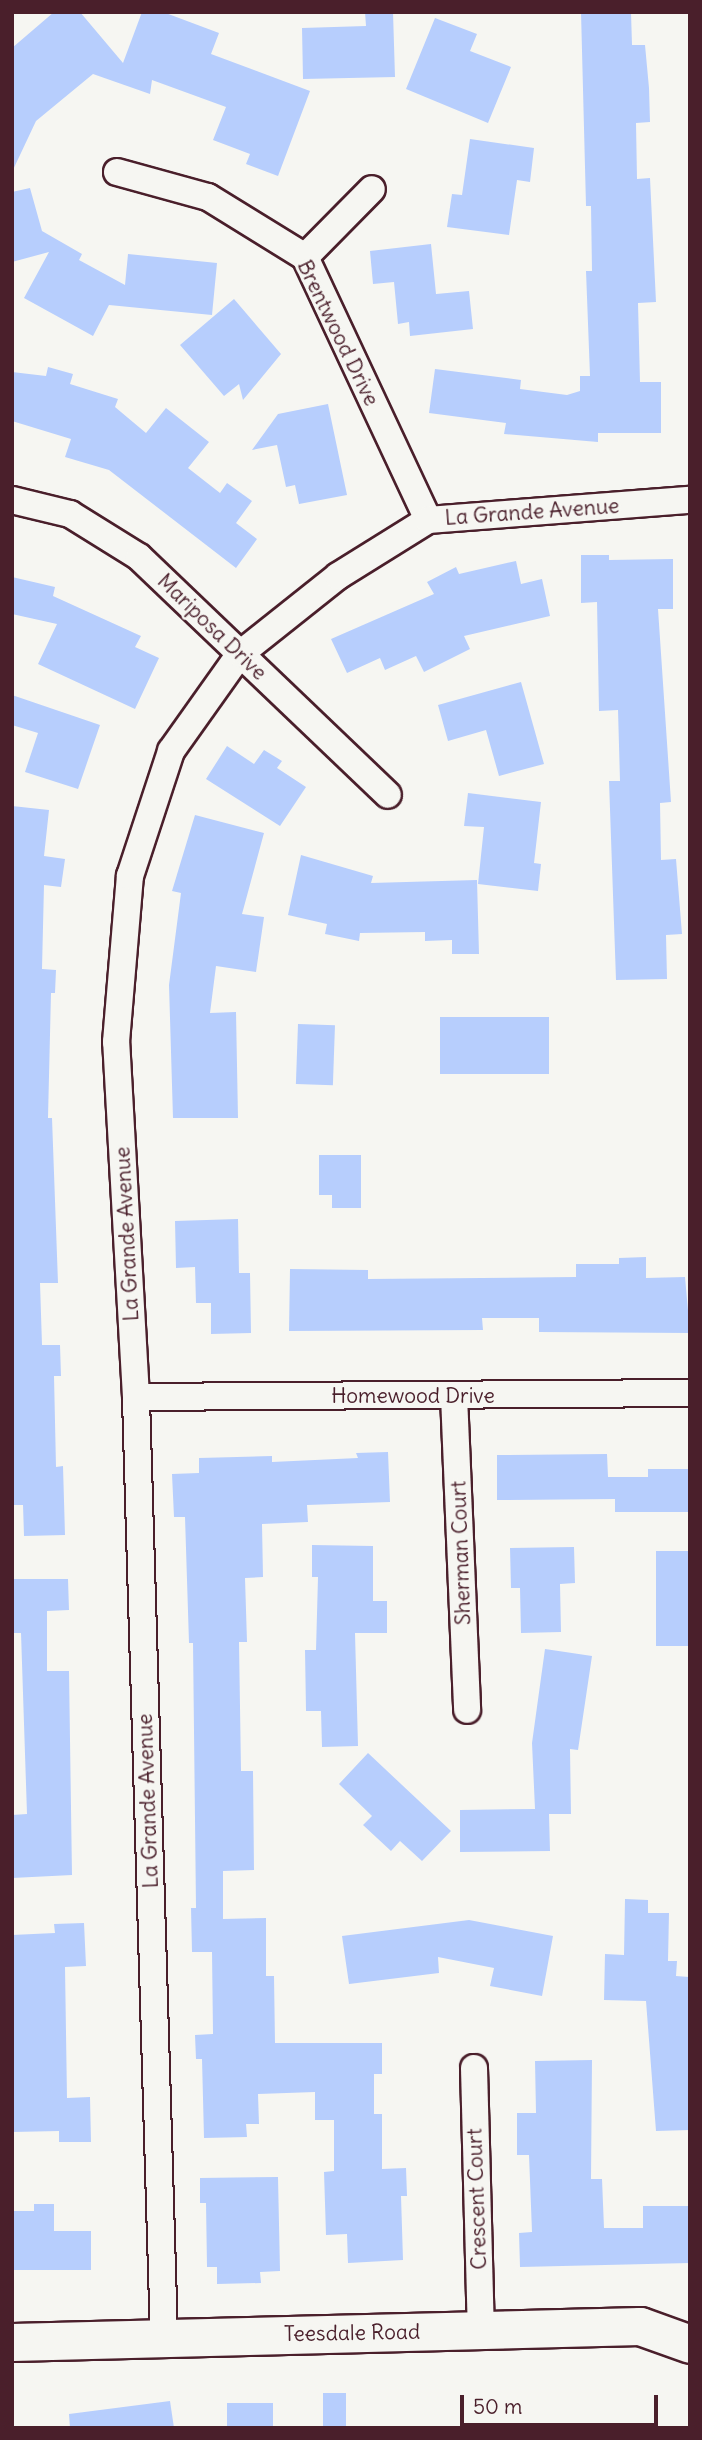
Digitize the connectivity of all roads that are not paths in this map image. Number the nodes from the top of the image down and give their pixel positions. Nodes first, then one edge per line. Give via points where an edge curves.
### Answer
1 (117, 172) dead end
2 (372, 189) dead end
3 (305, 257) junction
4 (12, 500) edge
5 (690, 500) edge
6 (428, 520) junction
7 (240, 654) junction
8 (388, 795) dead end
9 (690, 1393) edge
10 (454, 1396) junction
11 (136, 1397) junction
12 (467, 1710) dead end
13 (474, 2068) dead end
14 (481, 2330) junction
15 (164, 2337) junction
16 (12, 2342) edge
17 (690, 2344) edge

1 - 3 street, Brentwood Drive via 208,197
2 - 3 street
3 - 6 street, Brentwood Drive
4 - 7 street, Mariposa Drive via 70,514 139,557
5 - 6 street, La Grande Avenue
6 - 7 street, La Grande Avenue via 338,576
7 - 8 street, Mariposa Drive
7 - 11 street, La Grande Avenue via 171,751 130,876 116,1042
9 - 10 street, Homewood Drive
10 - 11 street, Homewood Drive
10 - 12 street, Sherman Court
11 - 15 street, La Grande Avenue
13 - 14 street, Crescent Court
14 - 15 street, Teesdale Road
14 - 17 street, Teesdale Road via 640,2326
15 - 16 street, Teesdale Road

